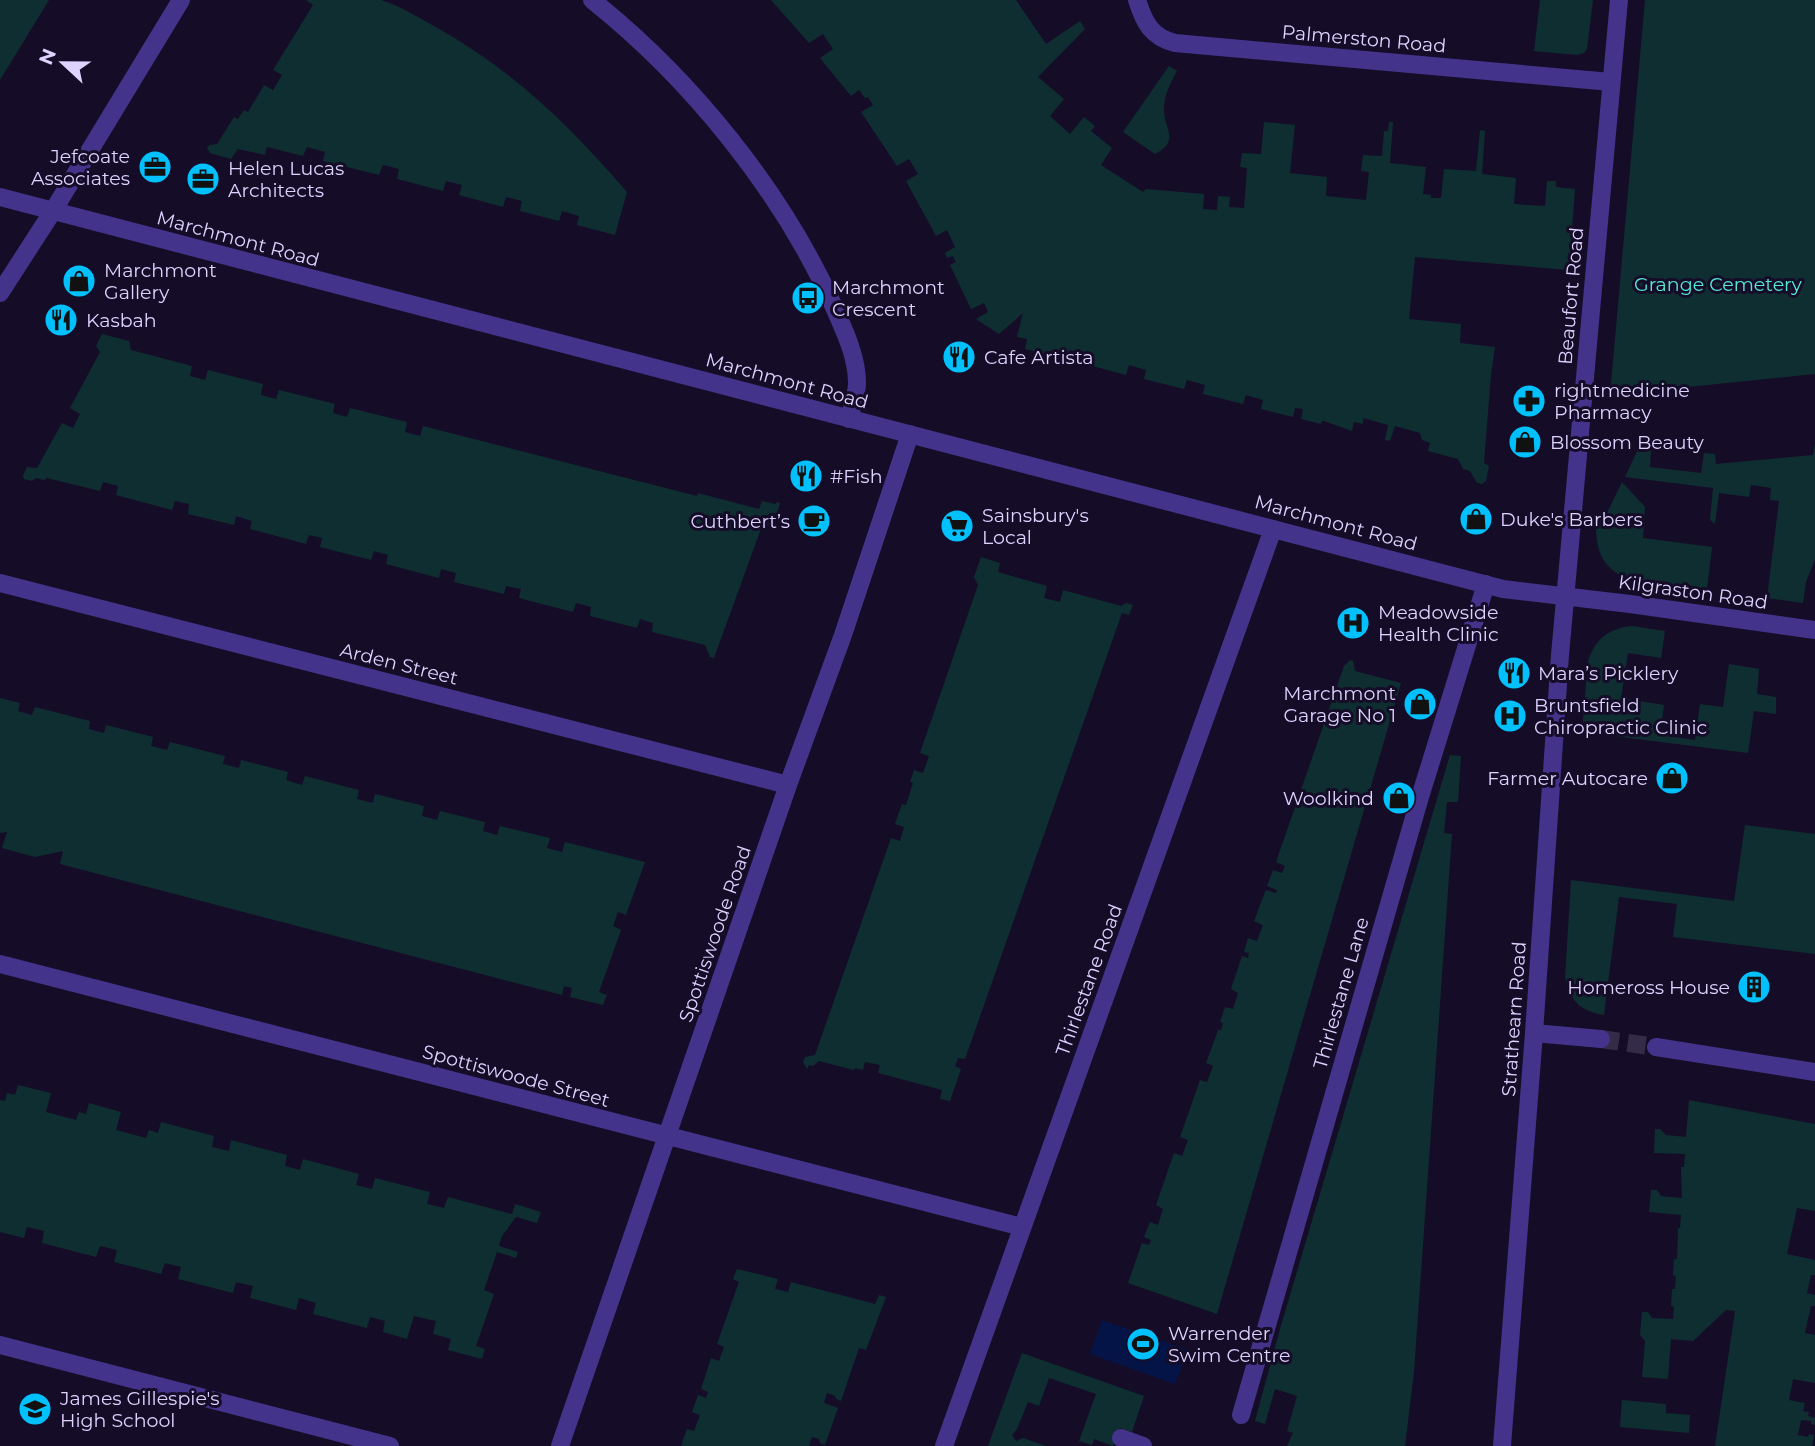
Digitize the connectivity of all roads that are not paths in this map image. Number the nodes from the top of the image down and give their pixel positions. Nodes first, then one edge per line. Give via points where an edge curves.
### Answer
1 (181, 0) edge
2 (592, 0) edge
3 (1137, 0) edge
4 (1619, 0) edge
5 (1611, 82) junction
6 (0, 197) edge
7 (53, 211) junction
8 (0, 293) edge
9 (849, 419) junction
10 (910, 435) junction
11 (1273, 529) junction
12 (0, 583) edge
13 (1486, 584) junction
14 (1566, 596) junction
15 (1815, 630) edge
16 (788, 785) junction
17 (0, 964) edge
18 (1534, 1033) junction
19 (1601, 1039) tunnel mouth
20 (1657, 1048) tunnel mouth
21 (1815, 1072) edge
22 (668, 1137) junction
23 (1022, 1227) junction
24 (0, 1345) edge
25 (1241, 1415) dead end
26 (1121, 1438) dead end
27 (390, 1446) edge
28 (560, 1446) edge
29 (944, 1446) edge
30 (1143, 1446) edge
31 (1502, 1446) edge

1 - 7 street
2 - 9 street via 644,46 713,120 791,227 825,287 852,351 857,384
3 - 5 street, Palmerston Road via 1147,27 1175,43
4 - 5 street, Beaufort Road
5 - 14 street, Beaufort Road
6 - 7 street, Marchmont Road
7 - 8 street
7 - 9 street, Marchmont Road
9 - 10 street, Marchmont Road
10 - 11 street, Marchmont Road
10 - 16 street, Spottiswoode Road
11 - 13 street, Marchmont Road
11 - 23 street, Thirlestane Road
12 - 16 street, Arden Street
13 - 14 street, Marchmont Road
13 - 25 street, Thirlestane Lane
14 - 15 street, Kilgraston Road
14 - 18 street, Strathearn Road
16 - 22 street, Spottiswoode Road
17 - 22 street, Spottiswoode Street
18 - 19 street
18 - 31 street, Strathearn Road
20 - 21 street
22 - 23 street, Spottiswoode Street
22 - 28 street, Spottiswoode Road
23 - 29 street, Thirlestane Road
24 - 27 street
26 - 30 street

